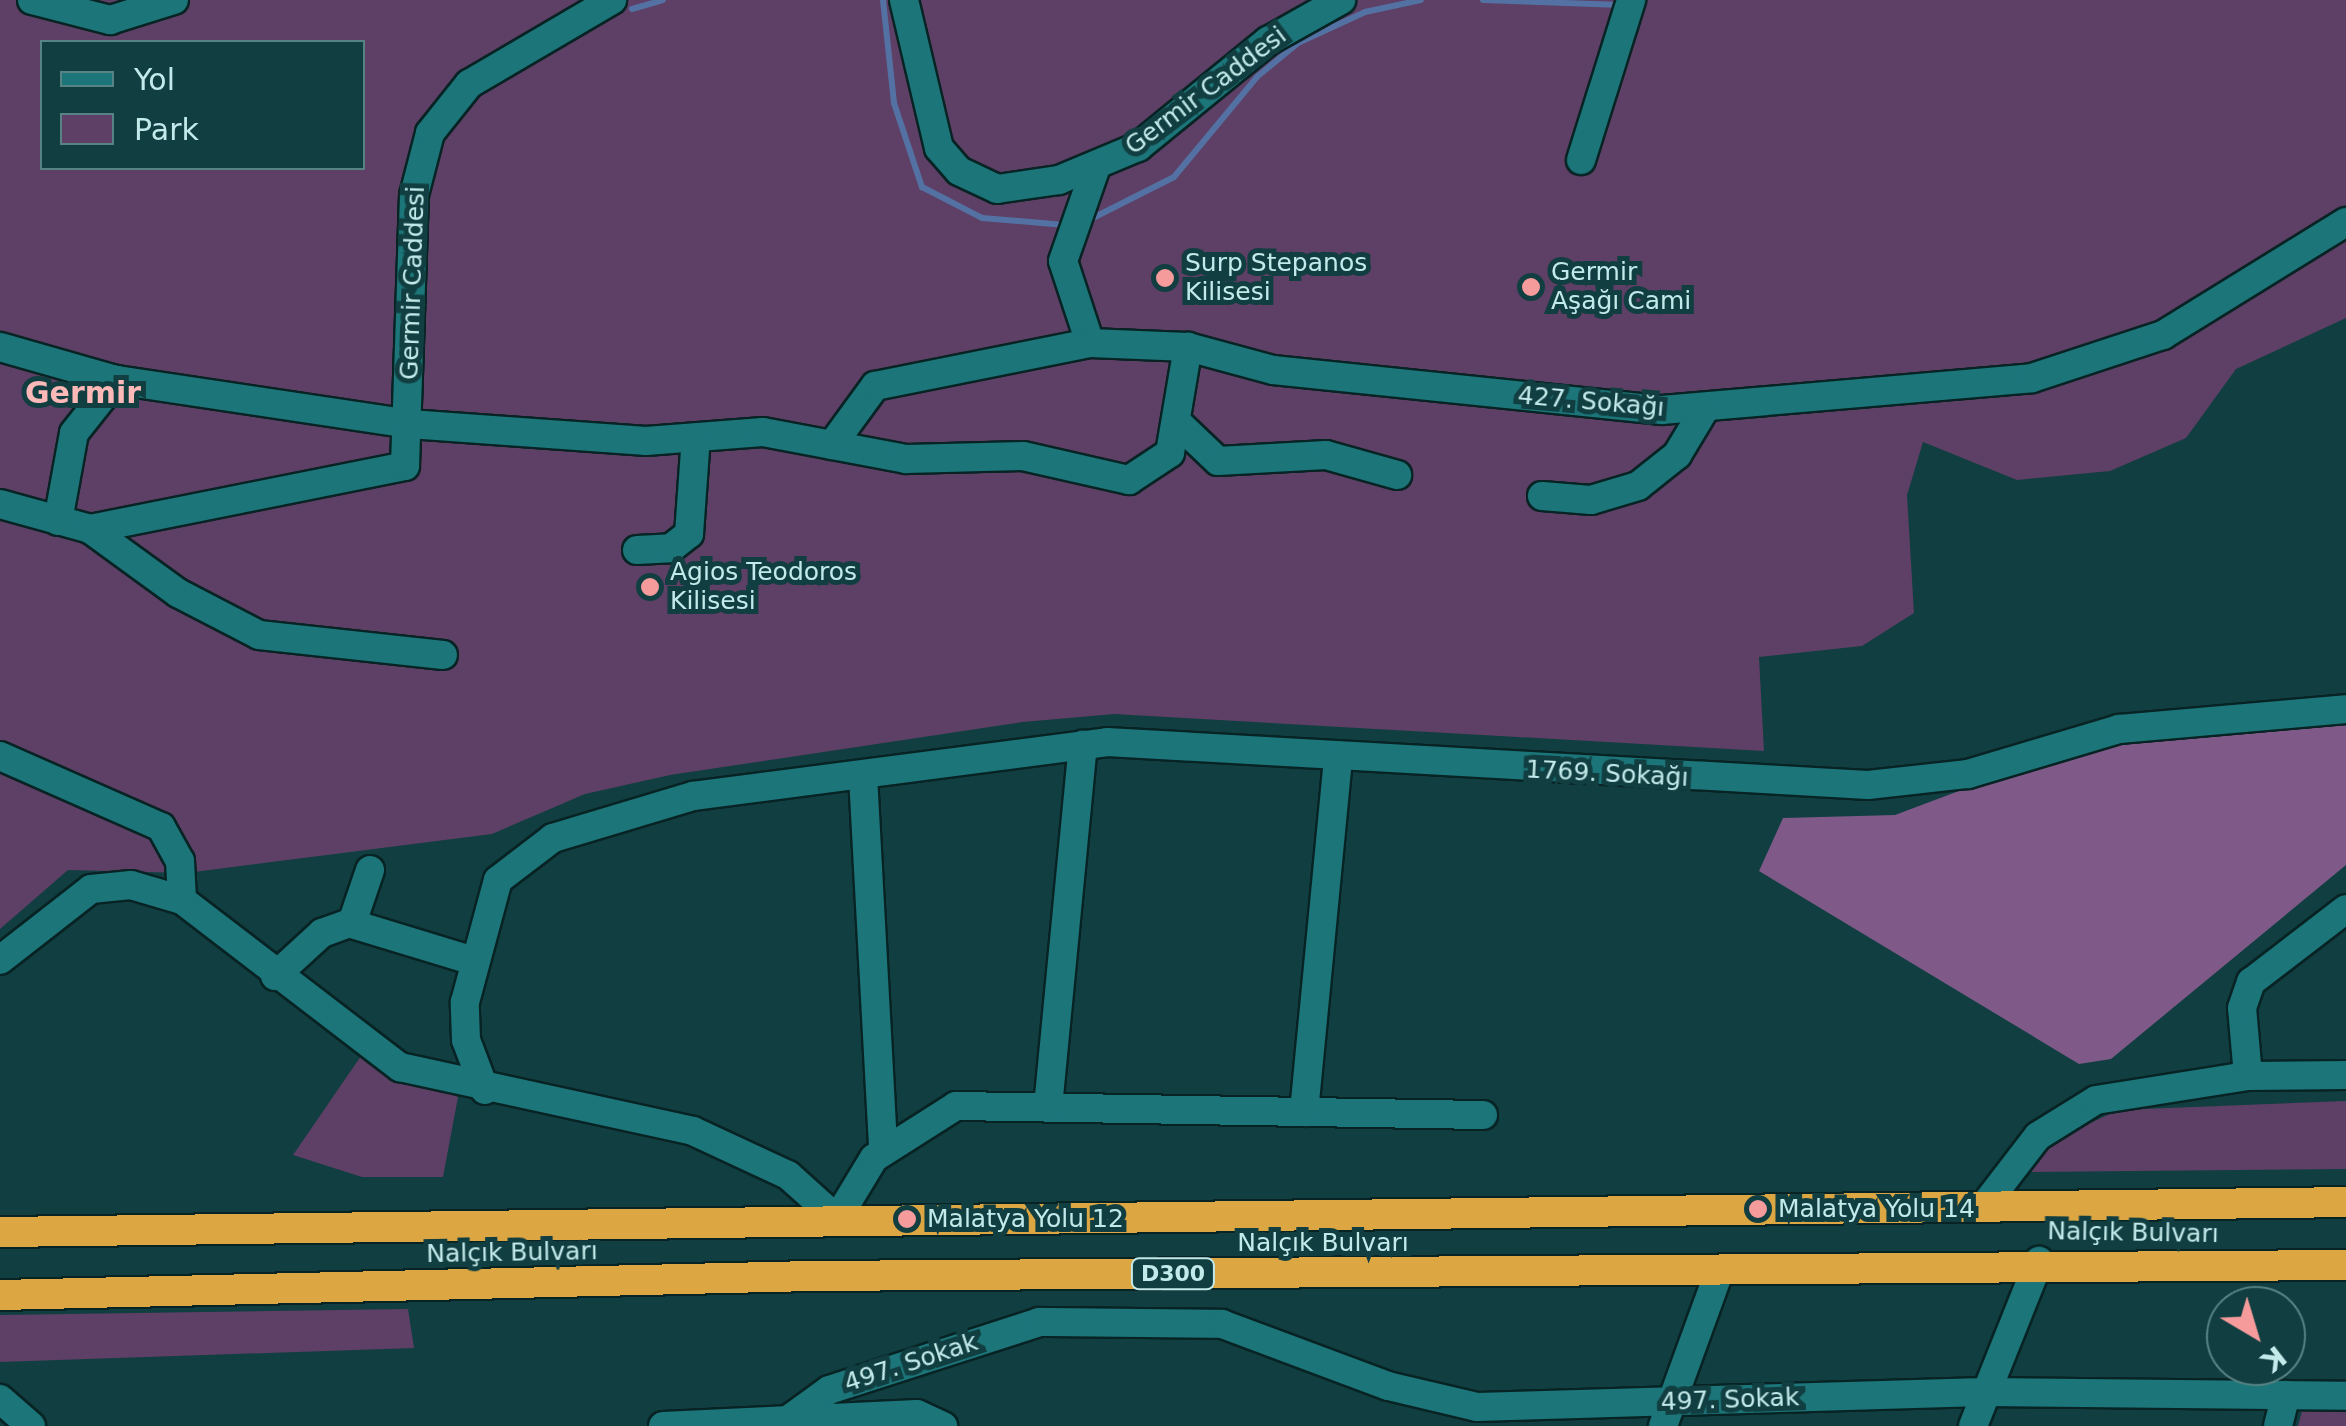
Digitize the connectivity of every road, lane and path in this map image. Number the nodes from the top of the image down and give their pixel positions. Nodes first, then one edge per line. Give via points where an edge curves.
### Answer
1 (32, 0) edge
2 (174, 0) edge
3 (612, 0) edge
4 (904, 0) edge
5 (1340, 0) edge
6 (1631, 0) edge
7 (1581, 160) dead end
8 (1096, 167) junction
9 (2346, 222) edge
10 (1090, 343) junction
11 (0, 346) edge
12 (1188, 347) junction
13 (116, 380) junction
14 (1704, 410) junction
15 (408, 424) junction
16 (1180, 425) junction
17 (696, 437) junction
18 (832, 445) junction
19 (1396, 475) dead end
20 (1542, 496) dead end
21 (0, 504) edge
22 (58, 521) junction
23 (90, 529) junction
24 (638, 550) dead end
25 (442, 655) dead end
26 (2346, 709) edge
27 (1082, 746) junction
28 (0, 756) edge
29 (1338, 756) junction
30 (863, 776) junction
31 (370, 870) dead end
32 (182, 900) junction
33 (2346, 909) edge
34 (352, 923) junction
35 (0, 960) edge
36 (474, 962) junction
37 (274, 976) junction
38 (2346, 1075) edge
39 (2248, 1076) junction
40 (484, 1090) junction
41 (1048, 1108) junction
42 (1304, 1112) junction
43 (1483, 1115) dead end
44 (883, 1150) junction
45 (2346, 1202) edge
46 (1984, 1206) junction
47 (838, 1220) junction
48 (0, 1232) edge
49 (2039, 1262) junction
50 (2346, 1266) edge
51 (1719, 1272) junction
52 (0, 1295) edge
53 (1984, 1392) junction
54 (2286, 1395) junction
55 (2346, 1396) edge
56 (0, 1399) edge
57 (1667, 1414) edge
58 (789, 1419) junction
59 (32, 1426) edge
60 (663, 1426) edge
61 (943, 1426) edge
62 (1973, 1426) edge
63 (2278, 1426) edge

1 - 2 street via 110,20
3 - 15 street, Germir Caddesi via 486,72 430,134 414,195
4 - 8 street, Germir Caddesi via 925,116 959,171 997,189
5 - 8 street, Germir Caddesi via 1240,62 1158,134
6 - 7 street
8 - 10 street via 1063,261
9 - 14 street, 427. Sokağı via 2163,335 2100,362 2032,378
10 - 12 street, 427. Sokağı
10 - 18 street, 427. Sokağı via 875,386
11 - 13 street
12 - 14 street, 427. Sokağı via 1273,370
12 - 16 street
13 - 15 street
13 - 22 street via 74,433
14 - 20 street via 1677,455 1638,486 1591,500
15 - 17 street
15 - 23 street, Germir Caddesi via 405,466
16 - 18 street via 1164,462 1129,480 1024,456 906,460
16 - 19 street via 1218,460 1326,455
17 - 18 street via 763,432
17 - 24 street via 689,534 671,548
21 - 22 street
22 - 23 street
23 - 25 street via 178,593 259,635
26 - 29 street, 1769. Sokağı via 2119,729 1968,774 1868,785
27 - 29 street, 1769. Sokağı
27 - 30 street, 1769. Sokağı
27 - 41 street
28 - 32 street via 162,827 180,861
29 - 42 street
30 - 36 street, 1769. Sokağı via 692,796 540,844 490,892
30 - 44 street
31 - 34 street
32 - 35 street via 131,885 91,890
32 - 37 street
33 - 39 street via 2252,982 2242,1008
34 - 36 street
34 - 37 street via 322,933
36 - 40 street, 1769. Sokağı via 464,1021
37 - 40 street via 400,1067
38 - 39 street
39 - 46 street via 2118,1092 2076,1110 2022,1152
40 - 47 street via 692,1132 788,1175
41 - 42 street
41 - 44 street via 956,1106
42 - 43 street
44 - 47 street
45 - 46 highway, Nalçık Bulvarı
46 - 47 highway, Nalçık Bulvarı
47 - 48 highway, Nalçık Bulvarı
49 - 50 highway, Nalçık Bulvarı / D300
49 - 51 highway, Nalçık Bulvarı / D300
49 - 53 street
51 - 52 highway, Nalçık Bulvarı / D300 via 812,1276
51 - 57 street
53 - 54 street, 497. Sokak
53 - 57 street, 497. Sokak
53 - 62 street
54 - 55 street, 497. Sokak
54 - 63 street
56 - 59 street
57 - 58 street, 497. Sokak via 1477,1407 1388,1386 1222,1324 1039,1322 828,1390
58 - 60 street
58 - 61 street via 917,1414

